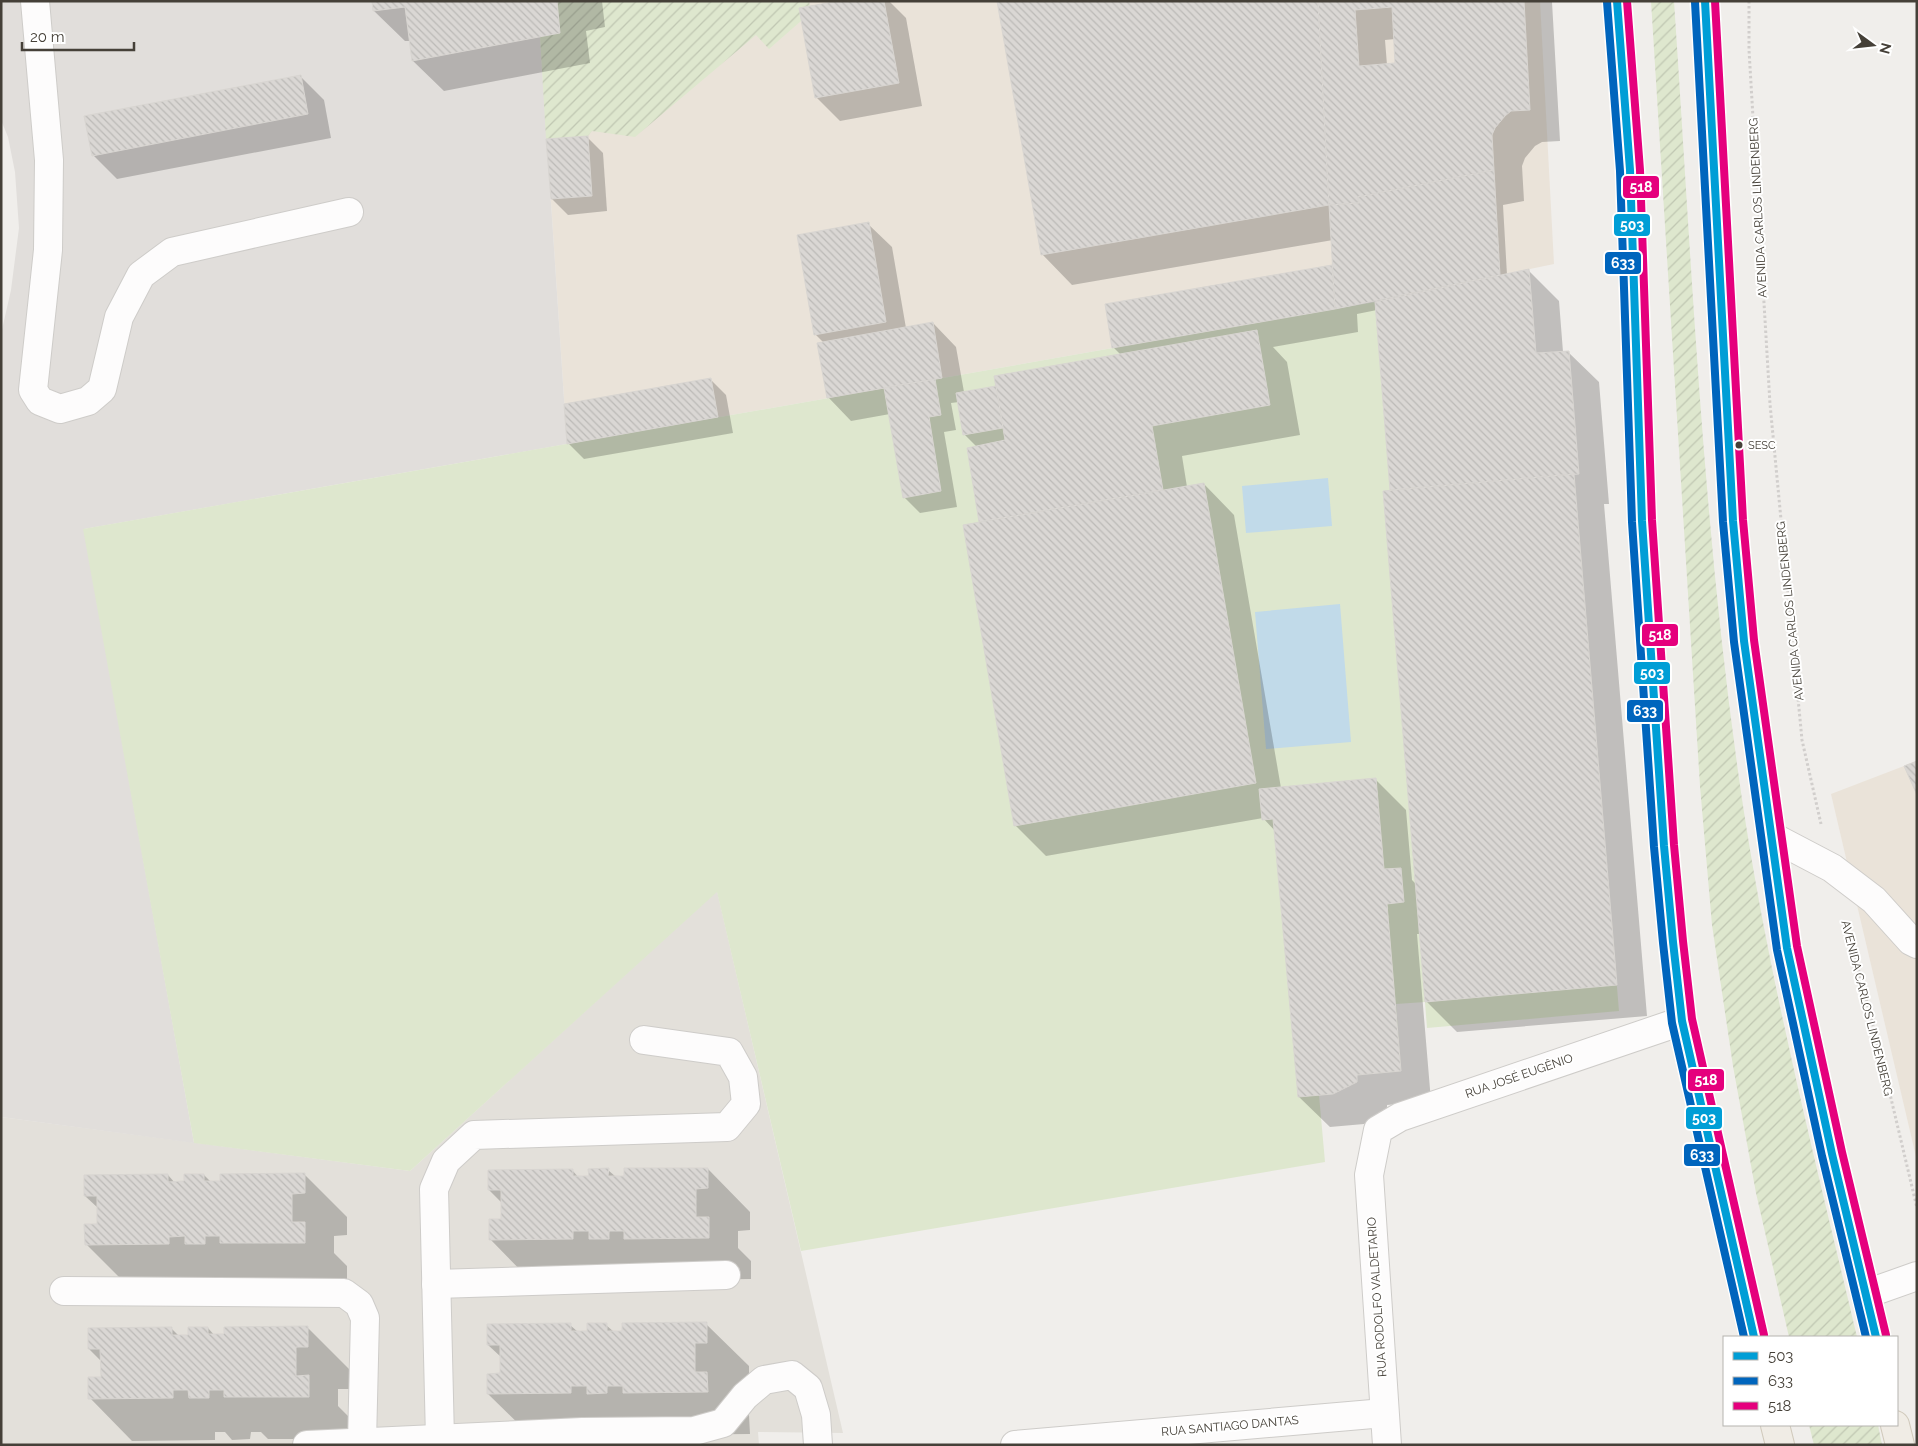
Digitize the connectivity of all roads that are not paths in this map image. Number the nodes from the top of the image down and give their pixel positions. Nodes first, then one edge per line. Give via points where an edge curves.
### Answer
1 (35, 1) edge
2 (1618, 1) edge
3 (1705, 1) edge
4 (349, 212) dead end
5 (1771, 836) junction
6 (1917, 944) edge
7 (1682, 1021) junction
8 (644, 1040) dead end
9 (1373, 1149) joint
10 (726, 1275) dead end
11 (1917, 1276) edge
12 (436, 1284) junction
13 (64, 1291) dead end
14 (1866, 1294) junction
15 (1754, 1336) edge
16 (1876, 1336) edge
17 (1384, 1413) junction
18 (1775, 1426) edge
19 (1896, 1426) edge
20 (440, 1439) junction
21 (362, 1442) junction
22 (308, 1445) edge
23 (818, 1445) edge
24 (1015, 1445) edge
25 (1387, 1445) edge
26 (1780, 1445) edge
27 (1900, 1445) edge

1 - 4 street via 49,160 48,250 33,390 40,402 60,409 88,402 102,389 120,317 140,275 172,252
2 - 7 main road via 1630,170 1642,531 1664,846
3 - 5 main road via 1733,521 1744,641
5 - 6 street via 1832,868 1874,900 1911,942
5 - 14 main road via 1787,948
7 - 9 street, RUA JOSÉ EUGÊNIO via 1400,1117 1378,1130
7 - 15 main road
8 - 12 street via 729,1052 743,1077 746,1104 727,1127 474,1135 446,1161 434,1189
9 - 17 street, RUA RODOLFO VALDETARIO via 1369,1175
10 - 12 street
11 - 14 street
12 - 20 street
13 - 21 street via 344,1293 359,1304 365,1318
14 - 16 main road
17 - 24 street, RUA SANTIAGO DANTAS
17 - 25 street, RUA RODOLFO VALDETARIO
18 - 26 main road
19 - 27 main road
20 - 21 street
20 - 23 street via 582,1432 694,1431 723,1423 745,1396 764,1380 792,1375 808,1388 816,1415
21 - 22 street

